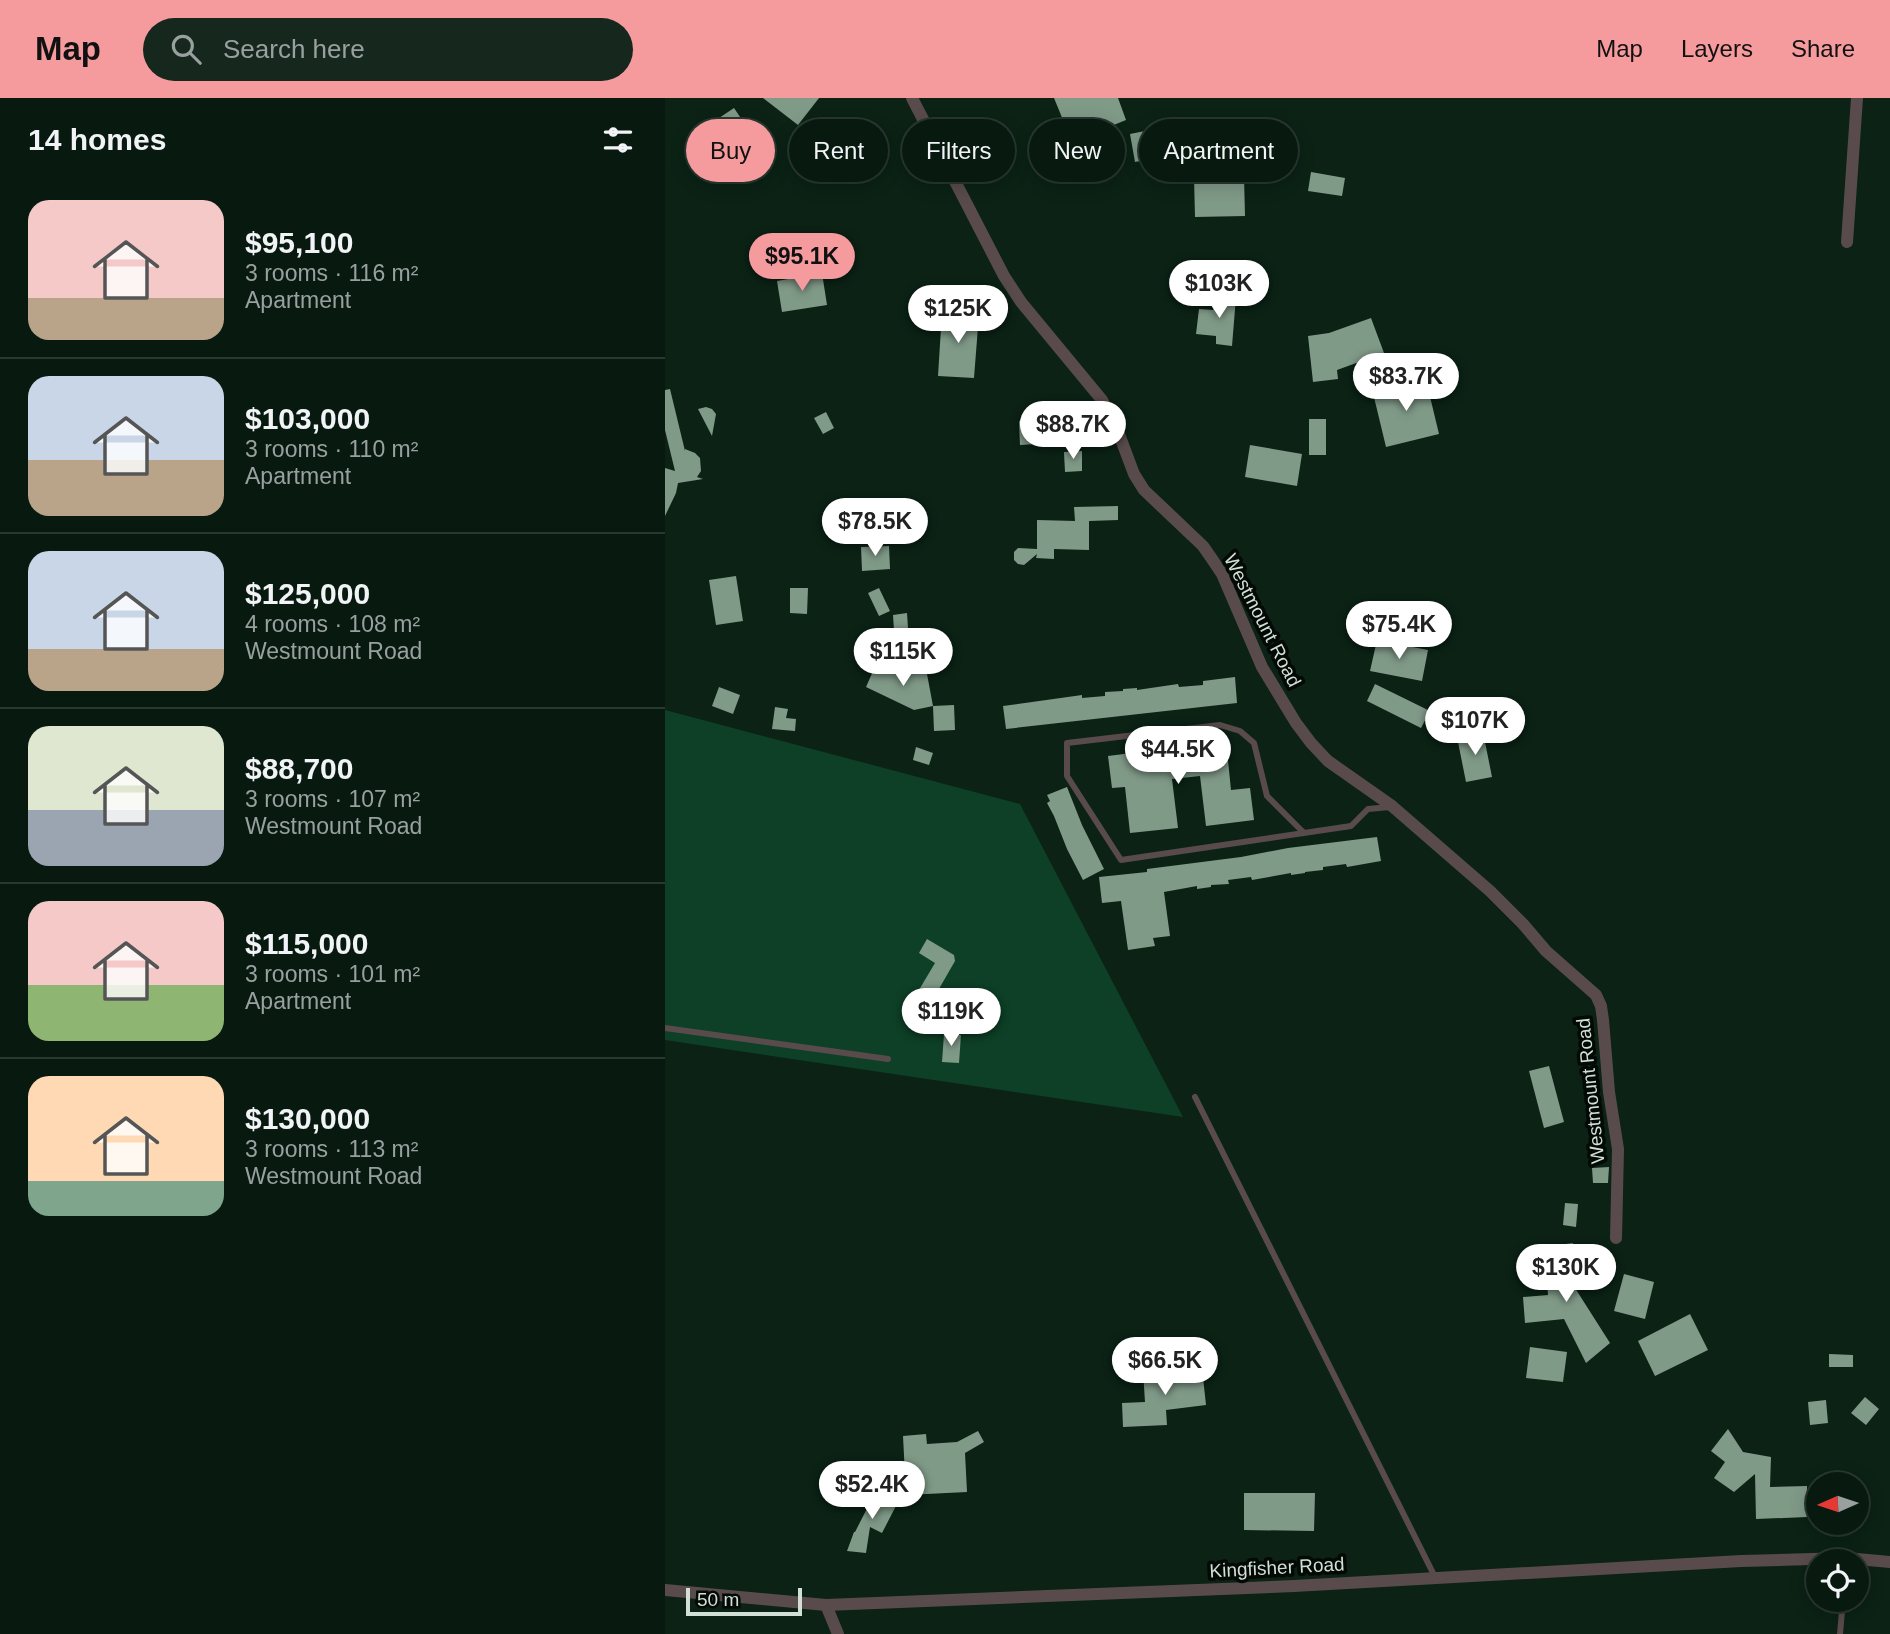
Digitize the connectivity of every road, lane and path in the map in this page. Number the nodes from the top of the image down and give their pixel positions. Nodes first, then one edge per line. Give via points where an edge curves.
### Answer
1 (912, 98) edge
2 (1857, 98) edge
3 (1847, 242) dead end
4 (1392, 806) junction
5 (1304, 833) junction
6 (665, 1028) edge
7 (888, 1059) dead end
8 (1195, 1097) dead end
9 (1616, 1238) dead end
10 (1806, 1560) edge
11 (1869, 1561) edge
12 (1890, 1562) edge
13 (1436, 1578) junction
14 (665, 1590) edge
15 (826, 1605) junction
16 (1842, 1612) edge
17 (838, 1634) edge
18 (1840, 1634) edge

1 - 4 street, Westmount Road via 1004,276 1102,400 1144,490 1203,546 1222,574 1262,667 1296,723 1328,761
2 - 3 street
4 - 5 lane via 1368,809 1351,826
4 - 9 street, Westmount Road via 1490,891 1546,951 1596,995 1618,1149
5 - 5 lane via 1121,860 1067,776 1067,743 1220,725 1240,731 1254,743 1267,796
6 - 7 lane
8 - 13 lane
10 - 13 street, Kingfisher Road
11 - 12 street, Kingfisher Road
13 - 15 street, Kingfisher Road
14 - 15 street, Kingfisher Road
15 - 17 street
16 - 18 lane

